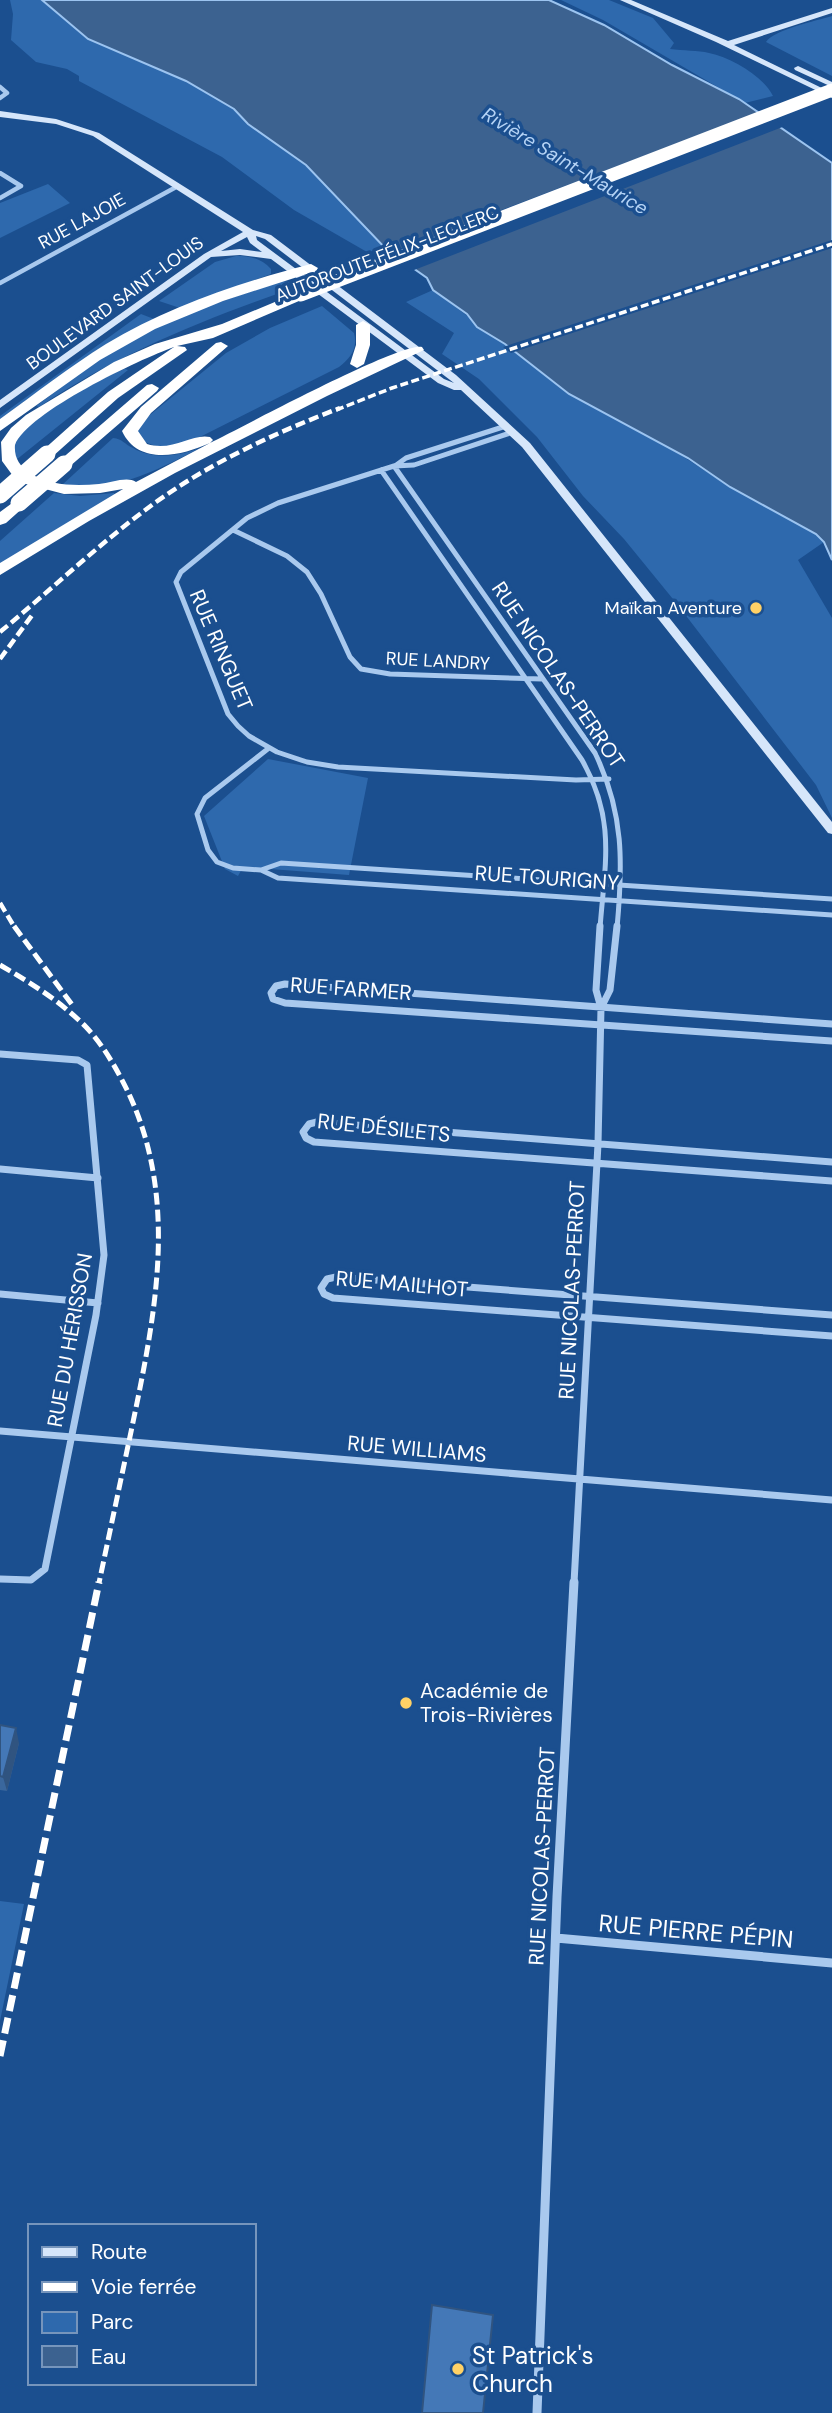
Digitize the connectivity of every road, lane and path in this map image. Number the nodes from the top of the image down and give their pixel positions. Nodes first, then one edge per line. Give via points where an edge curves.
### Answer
1 (624, 0) edge
2 (643, 0) edge
3 (832, 10) edge
4 (740, 40) junction
5 (728, 44) junction
6 (0, 87) edge
7 (832, 88) edge
8 (0, 98) edge
9 (832, 99) edge
10 (0, 114) edge
11 (0, 173) edge
12 (178, 186) junction
13 (0, 198) edge
14 (250, 232) junction
15 (207, 256) junction
16 (274, 256) junction
17 (311, 268) junction
18 (295, 273) junction
19 (0, 283) edge
20 (307, 299) junction
21 (363, 325) junction
22 (221, 328) junction
23 (221, 346) junction
24 (407, 349) junction
25 (357, 364) junction
26 (0, 405) edge
27 (0, 426) edge
28 (509, 429) junction
29 (197, 456) junction
30 (394, 466) junction
31 (381, 470) junction
32 (0, 495) edge
33 (0, 520) edge
34 (233, 530) junction
35 (0, 570) edge
36 (525, 679) junction
37 (542, 679) junction
38 (269, 748) junction
39 (609, 779) junction
40 (594, 780) junction
41 (832, 830) edge
42 (261, 870) junction
43 (604, 884) junction
44 (620, 885) junction
45 (832, 899) edge
46 (602, 900) junction
47 (618, 901) junction
48 (832, 915) edge
49 (601, 1008) junction
50 (832, 1024) edge
51 (601, 1025) junction
52 (832, 1041) edge
53 (0, 1054) edge
54 (598, 1144) junction
55 (832, 1162) edge
56 (597, 1164) junction
57 (0, 1169) edge
58 (98, 1178) junction
59 (832, 1181) edge
60 (0, 1294) edge
61 (588, 1296) junction
62 (98, 1303) junction
63 (832, 1315) edge
64 (587, 1317) junction
65 (832, 1336) edge
66 (0, 1431) edge
67 (71, 1438) junction
68 (579, 1480) junction
69 (832, 1500) edge
70 (0, 1579) edge
71 (556, 1938) junction
72 (832, 1963) edge
73 (537, 2413) edge

1 - 5 street
2 - 4 street
3 - 4 street
4 - 5 street
4 - 7 street
5 - 9 street
6 - 8 street via 7,93
7 - 20 highway, AUTOROUTE FÉLIX-LECLERC, bridge
9 - 20 highway, AUTOROUTE FÉLIX-LECLERC
10 - 12 street via 49,119 90,131
11 - 13 street via 21,186
12 - 14 street
12 - 19 street, RUE LAJOIE
14 - 15 street, BOULEVARD SAINT-LOUIS
14 - 16 street via 253,241
14 - 17 street via 267,236
15 - 16 street via 240,252
15 - 26 street, BOULEVARD SAINT-LOUIS
16 - 18 street
17 - 18 highway
17 - 24 street
18 - 21 street
18 - 27 highway via 134,334
20 - 22 highway, AUTOROUTE FÉLIX-LECLERC
20 - 23 highway, AUTOROUTE FÉLIX-LECLERC
21 - 24 street
21 - 25 highway
22 - 29 highway via 140,355 93,380 24,424 10,439 7,451 13,466 27,478 84,490 120,486
22 - 32 highway, AUTOROUTE FÉLIX-LECLERC, bridge via 130,382
23 - 25 highway via 138,417 130,431 136,442 160,450 194,445
23 - 33 highway, AUTOROUTE FÉLIX-LECLERC, bridge via 146,392
24 - 25 highway
24 - 28 street via 441,381 466,392
24 - 29 highway
28 - 30 street, RUE RINGUET via 414,465
28 - 41 street via 550,474
29 - 35 highway
30 - 31 street, RUE RINGUET
30 - 37 street, RUE NICOLAS-PERROT
31 - 34 street, RUE RINGUET via 278,503
31 - 36 street, RUE NICOLAS-PERROT
34 - 36 street, RUE LANDRY via 287,556 307,572 350,657 361,669
34 - 38 street, RUE RINGUET via 181,572 176,582 228,715 243,732
36 - 37 street, RUE LANDRY
36 - 40 street, RUE NICOLAS-PERROT
37 - 39 street, RUE NICOLAS-PERROT
38 - 40 street, RUE RINGUET via 338,767
38 - 42 street, RUE TOURIGNY via 205,798 197,814 208,850 217,862
39 - 40 street, RUE RINGUET
39 - 44 street, RUE NICOLAS-PERROT via 621,824
40 - 43 street, RUE NICOLAS-PERROT via 607,828
42 - 43 street, RUE TOURIGNY via 281,863
42 - 46 street, RUE TOURIGNY via 278,878
43 - 44 street, RUE TOURIGNY
43 - 46 street, RUE NICOLAS-PERROT
44 - 45 street, RUE TOURIGNY
44 - 47 street, RUE NICOLAS-PERROT
46 - 47 street, RUE TOURIGNY
46 - 49 street, RUE NICOLAS-PERROT via 596,990
47 - 48 street, RUE TOURIGNY
47 - 49 street, RUE NICOLAS-PERROT via 610,990
49 - 50 street, RUE FARMER
49 - 51 street, RUE NICOLAS-PERROT
49 - 51 street, RUE FARMER via 285,984 271,993 273,999 285,1003
51 - 52 street, RUE FARMER
51 - 54 street, RUE NICOLAS-PERROT
53 - 58 street, RUE DU HÉRISSON via 85,1063
54 - 55 street, RUE DÉSILETS
54 - 56 street, RUE NICOLAS-PERROT
54 - 56 street, RUE DÉSILETS via 317,1122 303,1132 314,1142
56 - 59 street, RUE DÉSILETS
56 - 61 street, RUE NICOLAS-PERROT
57 - 58 street
58 - 62 street, RUE DU HÉRISSON via 104,1250
60 - 62 street
61 - 63 street, RUE MAILHOT
61 - 64 street, RUE NICOLAS-PERROT
61 - 64 street, RUE MAILHOT via 336,1277 327,1279 321,1288 333,1298
62 - 67 street, RUE DU HÉRISSON
64 - 65 street, RUE MAILHOT
64 - 68 street, RUE NICOLAS-PERROT
66 - 67 street, RUE WILLIAMS
67 - 68 street, RUE WILLIAMS
67 - 70 street, RUE DU HÉRISSON via 46,1569 27,1582
68 - 69 street, RUE WILLIAMS
68 - 71 street, RUE NICOLAS-PERROT
71 - 72 street, RUE PIERRE PÉPIN
71 - 73 street, RUE NICOLAS-PERROT

